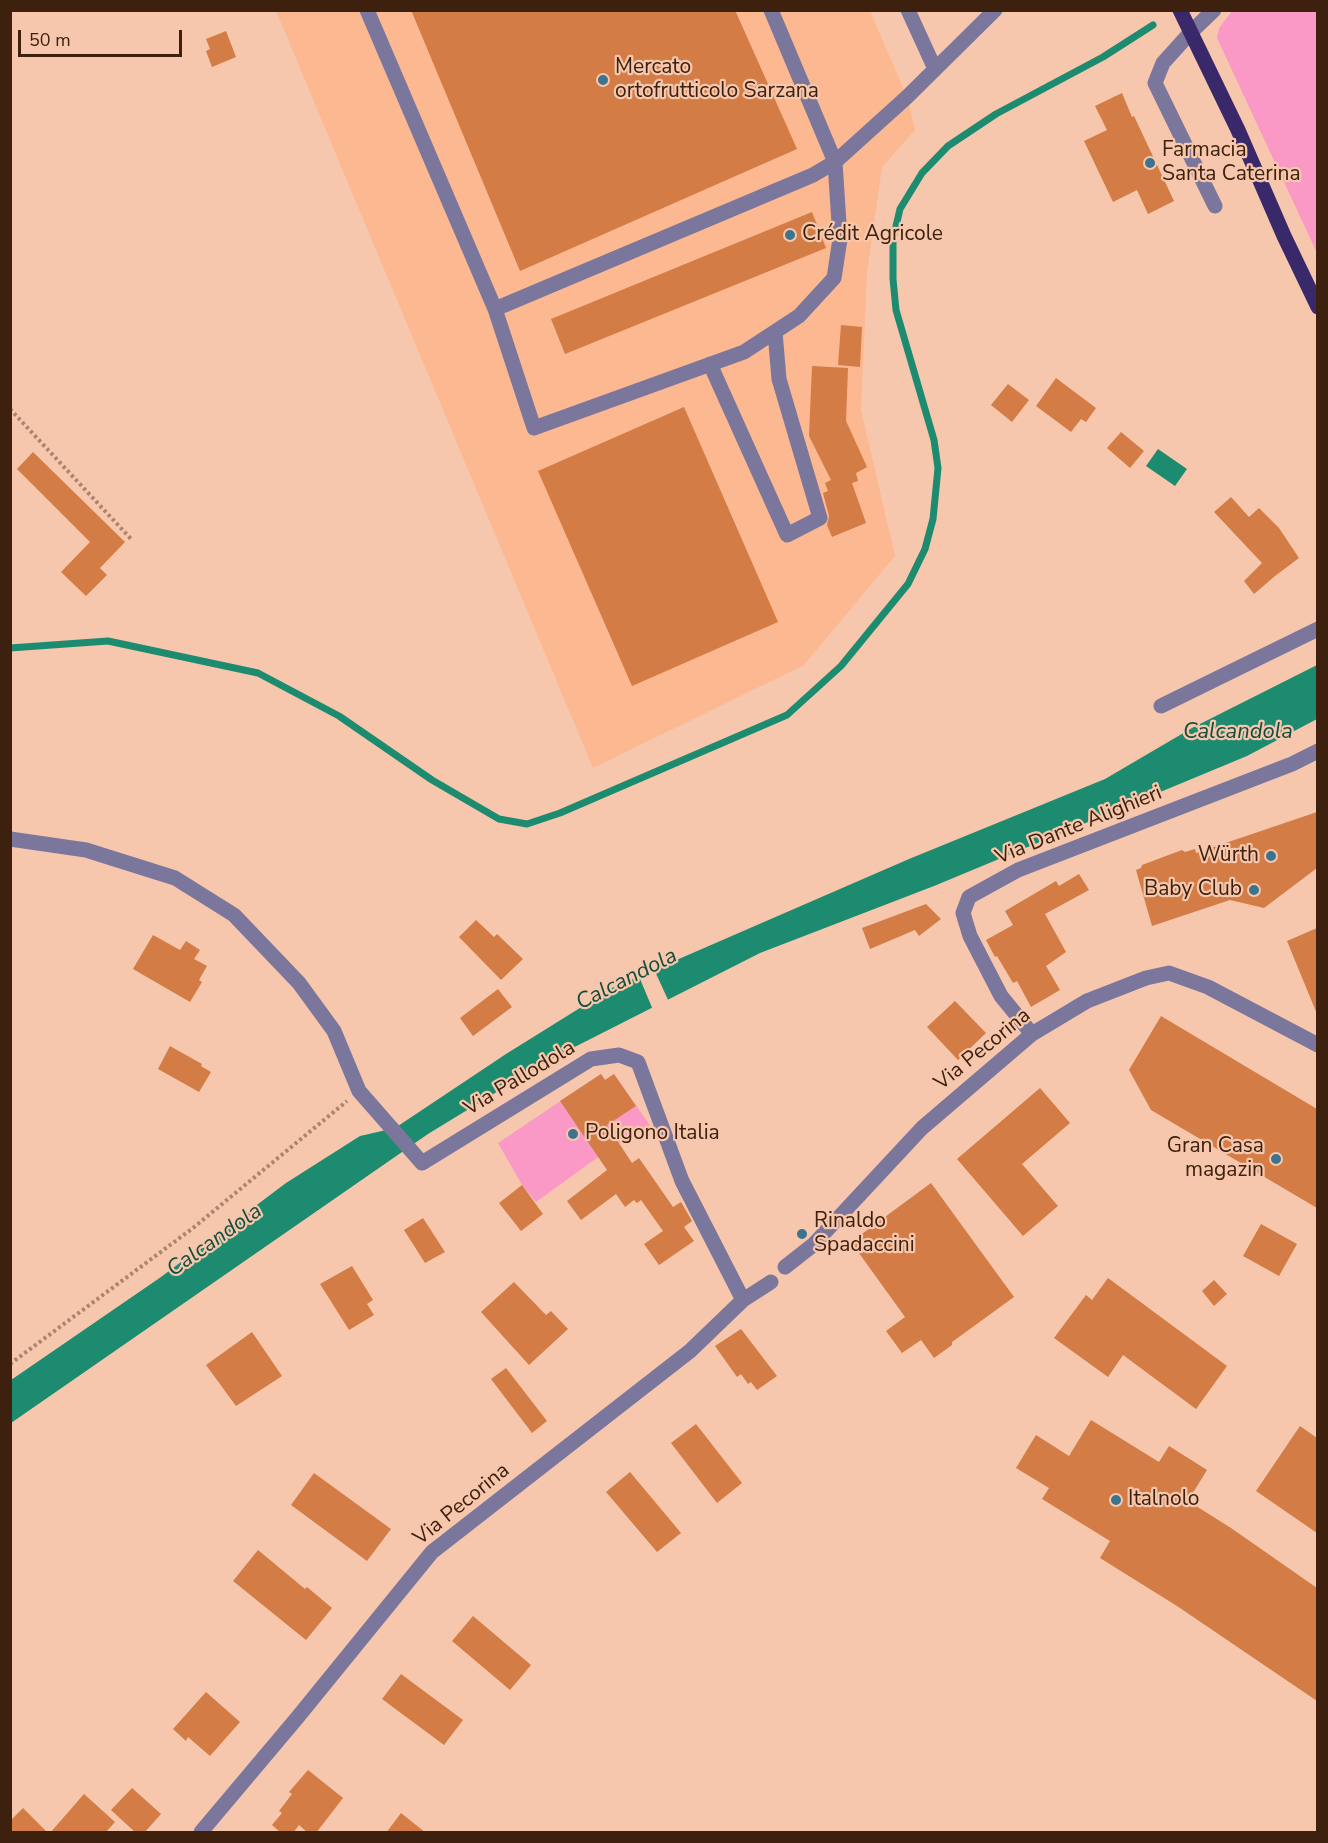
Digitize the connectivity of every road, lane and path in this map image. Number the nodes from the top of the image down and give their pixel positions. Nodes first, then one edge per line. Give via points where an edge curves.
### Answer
1 (367, 10) edge
2 (771, 10) edge
3 (908, 10) edge
4 (995, 10) edge
5 (1180, 10) edge
6 (1214, 10) edge
7 (1191, 32) junction
8 (935, 69) junction
9 (835, 162) junction
10 (1215, 206) dead end
11 (1317, 307) edge
12 (495, 309) junction
13 (775, 332) junction
14 (710, 364) junction
15 (10, 409) edge
16 (132, 540) dead end
17 (1317, 629) edge
18 (1161, 706) dead end
19 (1317, 751) edge
20 (10, 839) edge
21 (1032, 1034) junction
22 (1317, 1045) edge
23 (363, 1094) junction
24 (786, 1267) dead end
25 (771, 1282) dead end
26 (743, 1300) junction
27 (10, 1364) edge
28 (201, 1833) edge

1 - 12 street
2 - 9 street
3 - 8 street
4 - 8 street
5 - 7 main road
6 - 7 street
7 - 10 street via 1163,63 1155,83
7 - 11 main road
8 - 9 street
9 - 12 street via 813,175
9 - 13 street via 840,239 834,278 799,316
12 - 14 street via 534,428
13 - 14 street via 744,352
13 - 14 street via 779,379 820,518 787,535
15 - 16 path
17 - 18 street
19 - 21 street, Via Dante Alighieri via 1018,870 969,897 963,913 970,936 1001,996
20 - 23 street via 86,850 175,878 234,915 299,983 334,1031
21 - 22 street, Via Pecorina via 1087,1001 1169,973 1208,987
21 - 24 street, Via Pecorina via 922,1128 813,1245
23 - 26 street, Via Pallodola via 418,1159 591,1059 619,1055 638,1062 682,1180
23 - 27 path via 193,1228
25 - 26 street, Via Pecorina
26 - 28 street, Via Pecorina via 690,1351 432,1552

